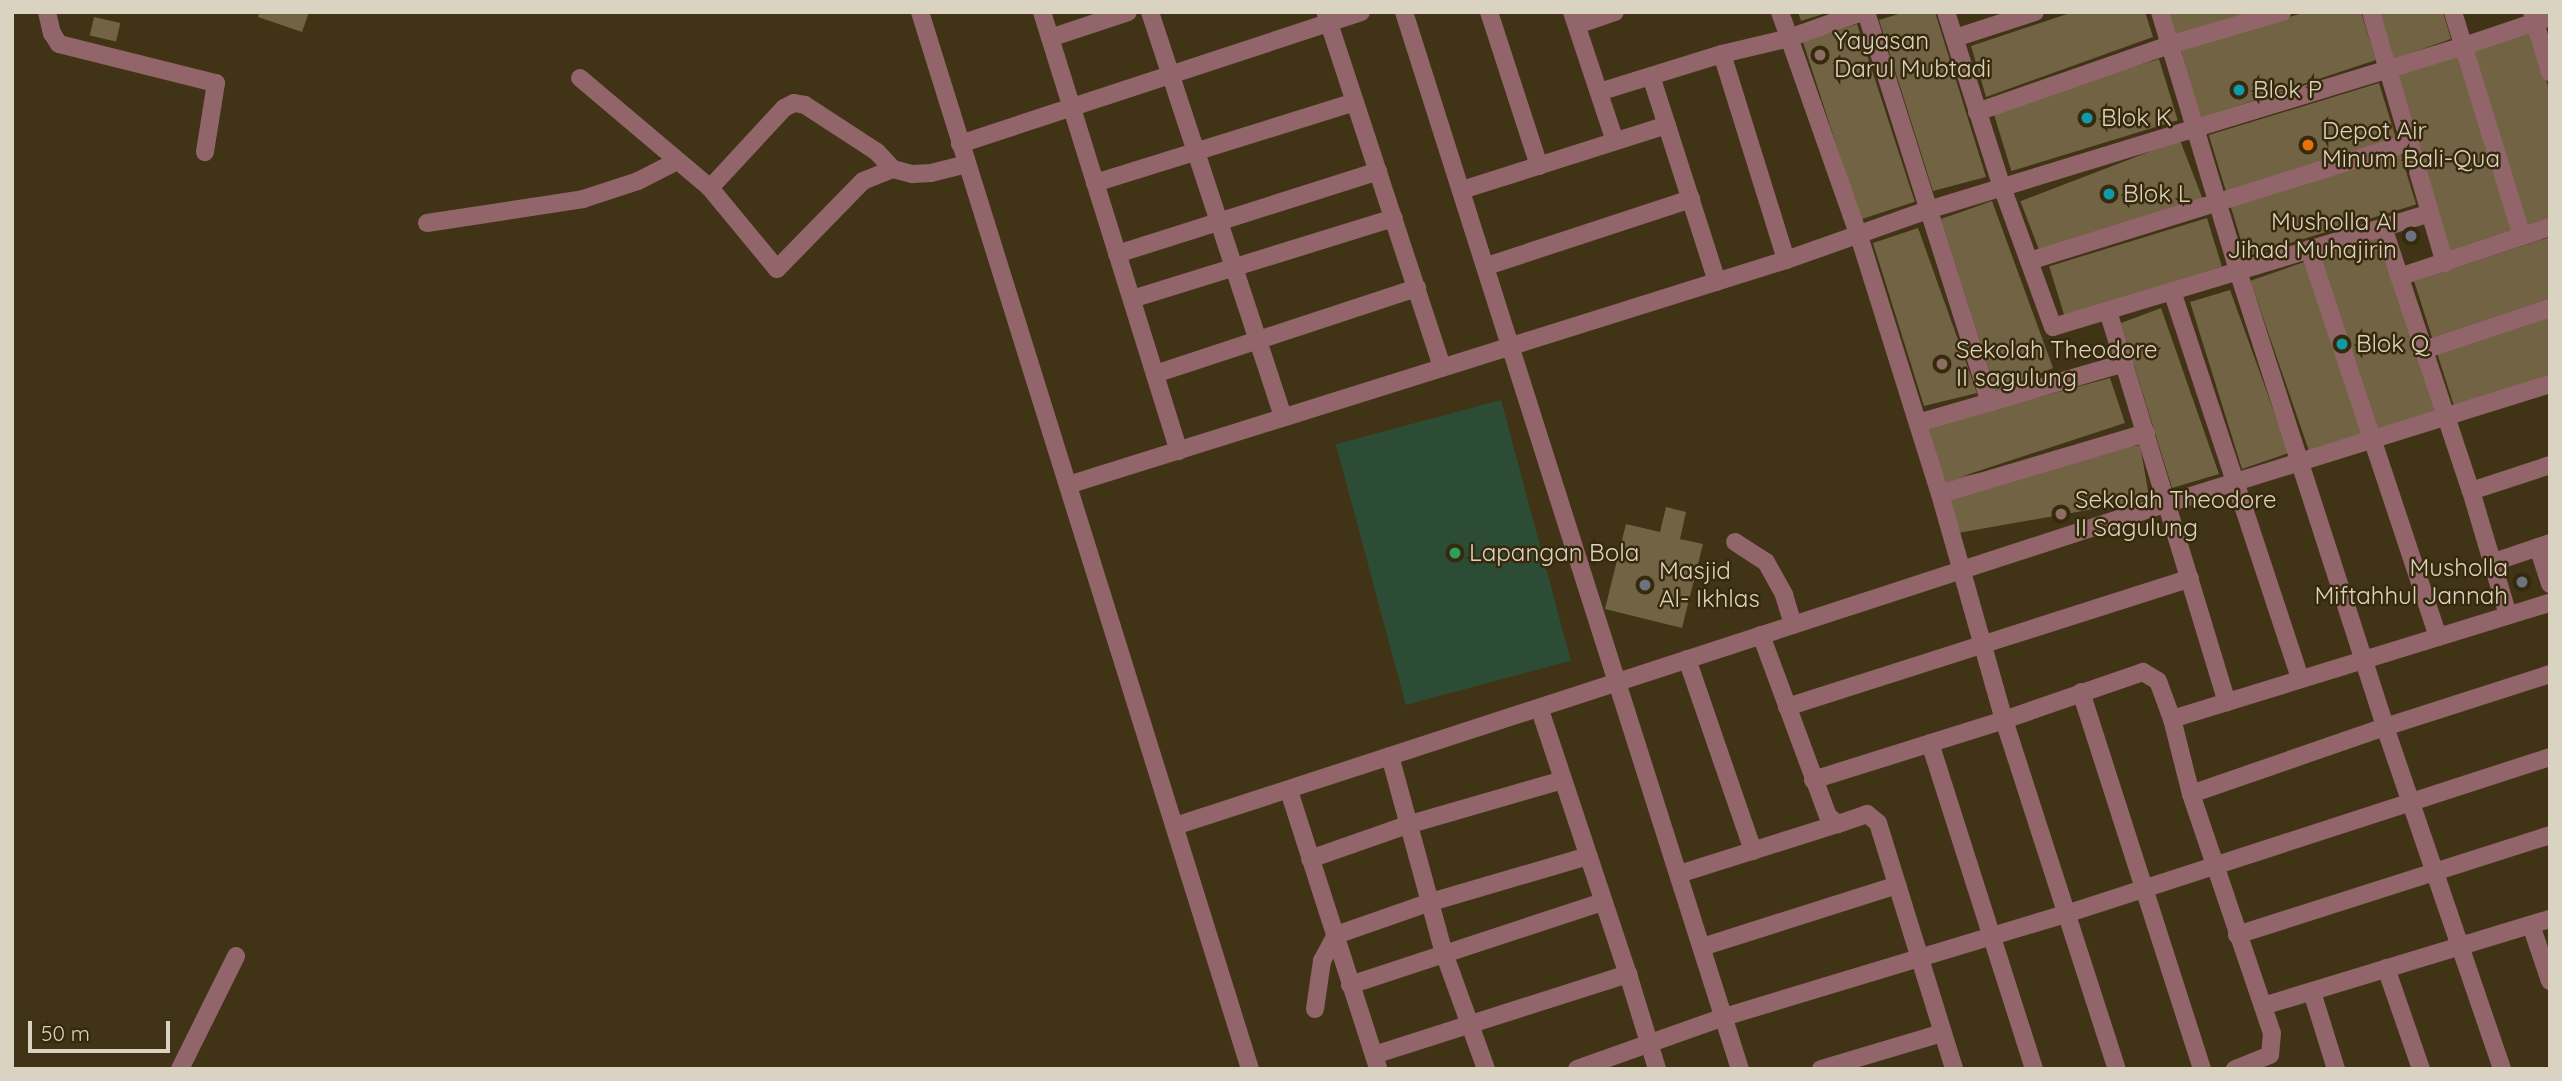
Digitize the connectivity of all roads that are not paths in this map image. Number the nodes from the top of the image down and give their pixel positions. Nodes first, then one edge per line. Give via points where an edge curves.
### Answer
1 (47, 12) edge
2 (920, 12) edge
3 (1042, 12) edge
4 (1128, 12) edge
5 (1150, 12) edge
6 (1361, 12) edge
7 (1404, 12) edge
8 (1489, 12) edge
9 (1615, 12) edge
10 (1780, 12) edge
11 (1864, 12) edge
12 (1946, 12) edge
13 (2035, 12) edge
14 (2160, 12) edge
15 (2282, 12) edge
16 (2371, 12) edge
17 (2453, 12) edge
18 (2539, 17) edge
19 (1327, 18) edge
20 (1999, 18) edge
21 (1574, 19) edge
22 (1050, 38) junction
23 (1789, 38) junction
24 (1955, 38) junction
25 (2169, 45) junction
26 (2464, 46) junction
27 (1722, 54) junction
28 (2388, 70) junction
29 (2550, 72) edge
30 (1171, 75) junction
31 (1651, 76) junction
32 (580, 78) dead end
33 (1599, 92) junction
34 (1355, 102) junction
35 (1072, 110) junction
36 (1977, 112) junction
37 (1667, 125) junction
38 (2194, 128) junction
39 (1615, 141) junction
40 (2410, 142) junction
41 (960, 144) junction
42 (1196, 151) junction
43 (205, 152) dead end
44 (677, 161) junction
45 (967, 164) junction
46 (1539, 166) junction
47 (893, 169) junction
48 (1378, 171) junction
49 (1095, 183) junction
50 (2002, 187) junction
51 (710, 188) junction
52 (1462, 190) junction
53 (1691, 200) junction
54 (2218, 202) junction
55 (1928, 210) junction
56 (2430, 213) junction
57 (1394, 218) junction
58 (1219, 220) junction
59 (427, 223) dead end
60 (2383, 226) junction
61 (2550, 228) edge
62 (1859, 236) junction
63 (2522, 236) junction
64 (2309, 249) junction
65 (1118, 254) junction
66 (1786, 260) junction
67 (2029, 261) junction
68 (2445, 263) junction
69 (1234, 266) junction
70 (1487, 266) junction
71 (2238, 271) junction
72 (2399, 277) junction
73 (1717, 282) junction
74 (1417, 288) junction
75 (2172, 291) junction
76 (1132, 299) junction
77 (2550, 308) edge
78 (2108, 311) junction
79 (1258, 339) junction
80 (1511, 344) junction
81 (2424, 350) junction
82 (2124, 363) junction
83 (1442, 366) junction
84 (1155, 374) junction
85 (2550, 384) edge
86 (1990, 403) junction
87 (1283, 416) junction
88 (2446, 416) junction
89 (1918, 423) junction
90 (2146, 433) junction
91 (2374, 440) junction
92 (1179, 451) junction
93 (2300, 462) junction
94 (2550, 465) edge
95 (2233, 483) junction
96 (1068, 485) junction
97 (2471, 491) junction
98 (1940, 494) junction
99 (2168, 503) junction
100 (1735, 542) dead end
101 (2544, 545) edge
102 (2494, 562) junction
103 (1962, 571) junction
104 (2190, 578) junction
105 (2550, 584) edge
106 (2550, 603) edge
107 (2508, 615) junction
108 (1793, 625) junction
109 (1762, 635) junction
110 (2438, 637) junction
111 (1983, 644) junction
112 (1687, 659) junction
113 (2364, 659) junction
114 (2550, 674) edge
115 (2300, 678) junction
116 (1618, 681) junction
117 (2081, 692) junction
118 (2227, 702) junction
119 (1787, 707) junction
120 (1539, 710) junction
121 (2172, 719) junction
122 (2004, 720) junction
123 (2385, 727) junction
124 (1930, 743) junction
125 (1390, 756) junction
126 (2550, 757) edge
127 (1563, 780) junction
128 (1813, 780) junction
129 (1289, 791) junction
130 (2192, 794) junction
131 (2410, 801) junction
132 (1838, 824) junction
133 (1407, 825) junction
134 (1175, 826) junction
135 (2550, 835) edge
136 (1753, 851) junction
137 (1588, 856) junction
138 (1310, 859) junction
139 (2216, 865) junction
140 (2434, 872) junction
141 (1679, 874) junction
142 (1897, 885) junction
143 (2144, 887) junction
144 (1431, 902) junction
145 (1602, 902) junction
146 (2066, 914) junction
147 (2550, 919) edge
148 (2531, 925) junction
149 (1336, 935) junction
150 (2237, 935) junction
151 (1991, 937) junction
152 (2459, 945) junction
153 (1702, 947) junction
154 (1444, 953) junction
155 (236, 956) dead end
156 (1919, 956) junction
157 (2386, 968) junction
158 (1628, 974) junction
159 (2550, 981) edge
160 (1350, 985) junction
161 (2312, 992) junction
162 (2263, 1006) junction
163 (1315, 1009) dead end
164 (1724, 1017) junction
165 (1471, 1024) junction
166 (1942, 1033) junction
167 (1649, 1045) junction
168 (1376, 1062) edge
169 (180, 1069) edge
170 (1250, 1069) edge
171 (1486, 1069) edge
172 (1577, 1069) edge
173 (1657, 1069) edge
174 (1740, 1069) edge
175 (1821, 1069) edge
176 (1954, 1069) edge
177 (2034, 1069) edge
178 (2117, 1069) edge
179 (2202, 1069) edge
180 (2235, 1069) edge
181 (2336, 1069) edge
182 (2421, 1069) edge
183 (2502, 1069) edge

1 - 43 street via 59,44 216,83
2 - 41 street
3 - 22 street
4 - 22 street
5 - 30 street
6 - 19 street
7 - 52 street
8 - 46 street
9 - 21 street
10 - 23 street
11 - 23 street
11 - 55 street
12 - 24 street
13 - 20 street
14 - 25 street
15 - 25 street
16 - 28 street
17 - 26 street
18 - 26 street
18 - 29 street
19 - 30 street
19 - 34 street
20 - 24 street
21 - 33 street
22 - 35 street
23 - 27 street
23 - 62 street
24 - 36 street
25 - 36 street
25 - 38 street
26 - 28 street
26 - 63 street
27 - 31 street
27 - 66 street
28 - 38 street
28 - 40 street
30 - 35 street
30 - 42 street
31 - 33 street
31 - 37 street
32 - 44 street
33 - 39 street
34 - 42 street
34 - 48 street
35 - 41 street
35 - 49 street
36 - 50 street
37 - 39 street
37 - 53 street
38 - 50 street
38 - 54 street
39 - 46 street
40 - 54 street
40 - 56 street
41 - 45 street
42 - 49 street
42 - 58 street
44 - 51 street
44 - 59 street via 638,181 583,199
45 - 47 street via 931,173
45 - 96 street
46 - 52 street
47 - 51 street via 877,152 805,105 794,103 784,108
47 - 51 street via 863,181 777,269
48 - 57 street
48 - 58 street
49 - 65 street
50 - 55 street
50 - 67 street
52 - 70 street
53 - 70 street
53 - 73 street
54 - 67 street
54 - 71 street
55 - 62 street
55 - 86 street
56 - 60 street
56 - 68 street
57 - 69 street
57 - 74 street
58 - 65 street
58 - 69 street
60 - 64 street
60 - 72 street
61 - 63 street
62 - 66 street
62 - 89 street
63 - 68 street
64 - 71 street
64 - 91 street
65 - 76 street
66 - 73 street
67 - 78 street via 2053,327
68 - 72 street
69 - 76 street
69 - 79 street
70 - 80 street
71 - 75 street
71 - 93 street
72 - 81 street
73 - 80 street
74 - 79 street
74 - 83 street
75 - 78 street
75 - 95 street
76 - 84 street
77 - 81 street
78 - 82 street
79 - 84 street
79 - 87 street
80 - 83 street
80 - 116 street
81 - 88 street
82 - 86 street
82 - 90 street
83 - 87 street
84 - 92 street
85 - 88 street
86 - 89 street
87 - 92 street
88 - 91 street
88 - 97 street
89 - 98 street
90 - 98 street
90 - 99 street
91 - 93 street
91 - 110 street
92 - 96 street
93 - 95 street
93 - 113 street
94 - 97 street
95 - 99 street
95 - 115 street
96 - 134 street
97 - 102 street
98 - 103 street
99 - 103 street
99 - 104 street
100 - 108 street via 1766,562 1784,595
101 - 102 street
101 - 105 street
102 - 107 street
103 - 108 street
103 - 111 street
104 - 111 street
104 - 118 street
106 - 107 street
107 - 110 street
108 - 109 street
109 - 112 street
109 - 119 street
110 - 113 street
111 - 119 street
111 - 122 street
112 - 116 street
112 - 136 street
113 - 115 street
113 - 123 street
114 - 123 street
115 - 118 street
116 - 120 street
116 - 141 street
117 - 121 street via 2143,672 2158,681
117 - 122 street
117 - 143 street
118 - 121 street
119 - 128 street
120 - 125 street
120 - 127 street
121 - 130 street
122 - 124 street
122 - 146 street
123 - 130 street
123 - 131 street
124 - 128 street
124 - 151 street
125 - 129 street
125 - 133 street
126 - 131 street
127 - 133 street
127 - 137 street
128 - 132 street via 1828,816
129 - 134 street
129 - 138 street
130 - 139 street
131 - 139 street
131 - 140 street
132 - 136 street
132 - 142 street via 1867,814 1878,823
133 - 138 street
133 - 144 street
134 - 170 street
135 - 140 street
136 - 141 street
137 - 144 street
137 - 145 street
138 - 149 street
139 - 143 street
139 - 150 street
140 - 150 street
140 - 152 street
141 - 153 street
142 - 153 street
142 - 156 street
143 - 146 street
143 - 179 street
144 - 149 street
144 - 154 street
145 - 154 street
145 - 158 street
146 - 151 street
146 - 178 street
147 - 148 street
148 - 152 street
148 - 159 street
149 - 160 street
149 - 163 street via 1322,961
150 - 162 street
151 - 156 street
151 - 177 street
152 - 157 street
152 - 183 street
153 - 164 street
154 - 160 street
154 - 165 street
155 - 169 street
156 - 164 street
156 - 166 street
157 - 161 street
157 - 182 street
158 - 165 street
158 - 167 street
160 - 168 street
161 - 162 street
161 - 181 street
162 - 180 street via 2272,1033 2270,1055
164 - 167 street
164 - 174 street
165 - 168 street
165 - 171 street
166 - 175 street
166 - 176 street
167 - 172 street
167 - 173 street

